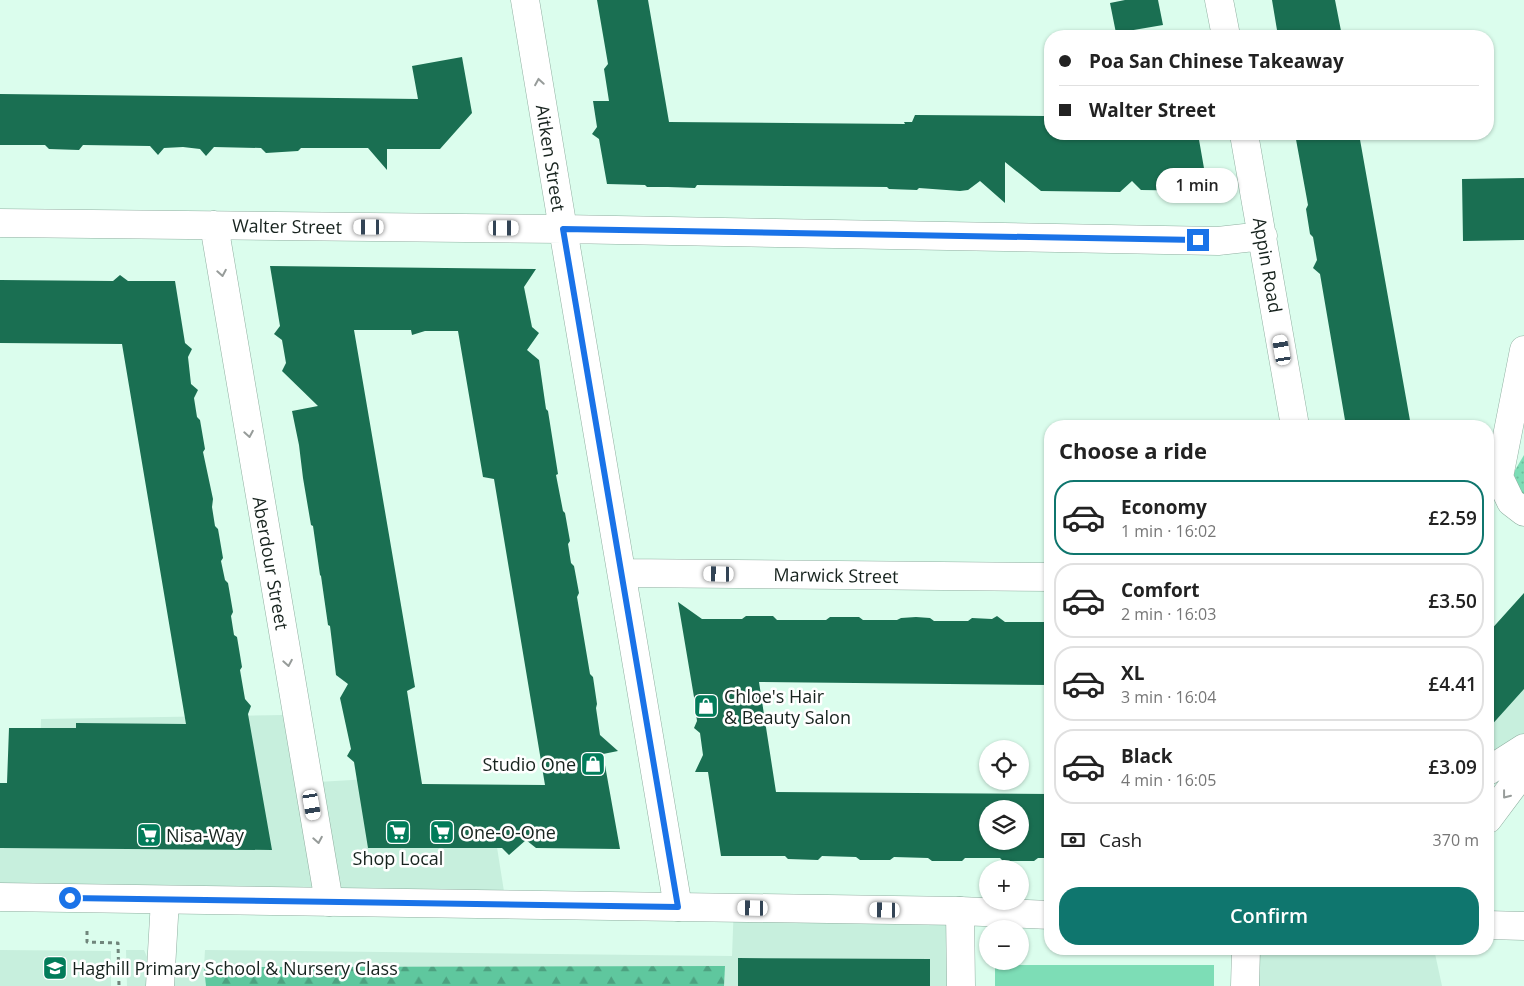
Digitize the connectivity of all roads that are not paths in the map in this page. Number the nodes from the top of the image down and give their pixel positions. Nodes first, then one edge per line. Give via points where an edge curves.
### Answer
1 (525, 0) edge
2 (1219, 0) edge
3 (1225, 30) edge
4 (1245, 140) edge
5 (0, 223) edge
6 (214, 225) junction
7 (563, 229) junction
8 (1263, 236) junction
9 (1524, 350) edge
10 (1294, 420) edge
11 (1524, 512) edge
12 (622, 573) junction
13 (1044, 577) edge
14 (1524, 748) edge
15 (1494, 767) edge
16 (1524, 771) edge
17 (1494, 811) edge
18 (0, 897) edge
19 (165, 900) junction
20 (329, 902) junction
21 (678, 907) junction
22 (960, 911) junction
23 (1044, 915) edge
24 (1494, 925) edge
25 (1524, 926) edge
26 (1246, 955) edge
27 (160, 986) edge
28 (961, 986) edge
29 (1245, 986) edge

7 -> 1 street, Aitken Street
2 - 3 street
4 - 8 street, Appin Road
5 - 6 street, Walter Street
6 - 7 street, Walter Street
6 -> 20 street, Aberdour Street
7 - 8 street, Walter Street via 1218,241
7 - 12 street, Aitken Street
8 - 10 street, Appin Road
9 - 11 street via 1499,477 1511,502
12 - 13 street, Marwick Street
12 - 21 street, Aitken Street
14 - 15 street
16 -> 17 street
18 - 19 street
19 - 20 street
19 - 27 street
20 - 21 street
21 - 22 street
22 - 23 street
22 - 28 street
24 - 25 street
26 - 29 street

